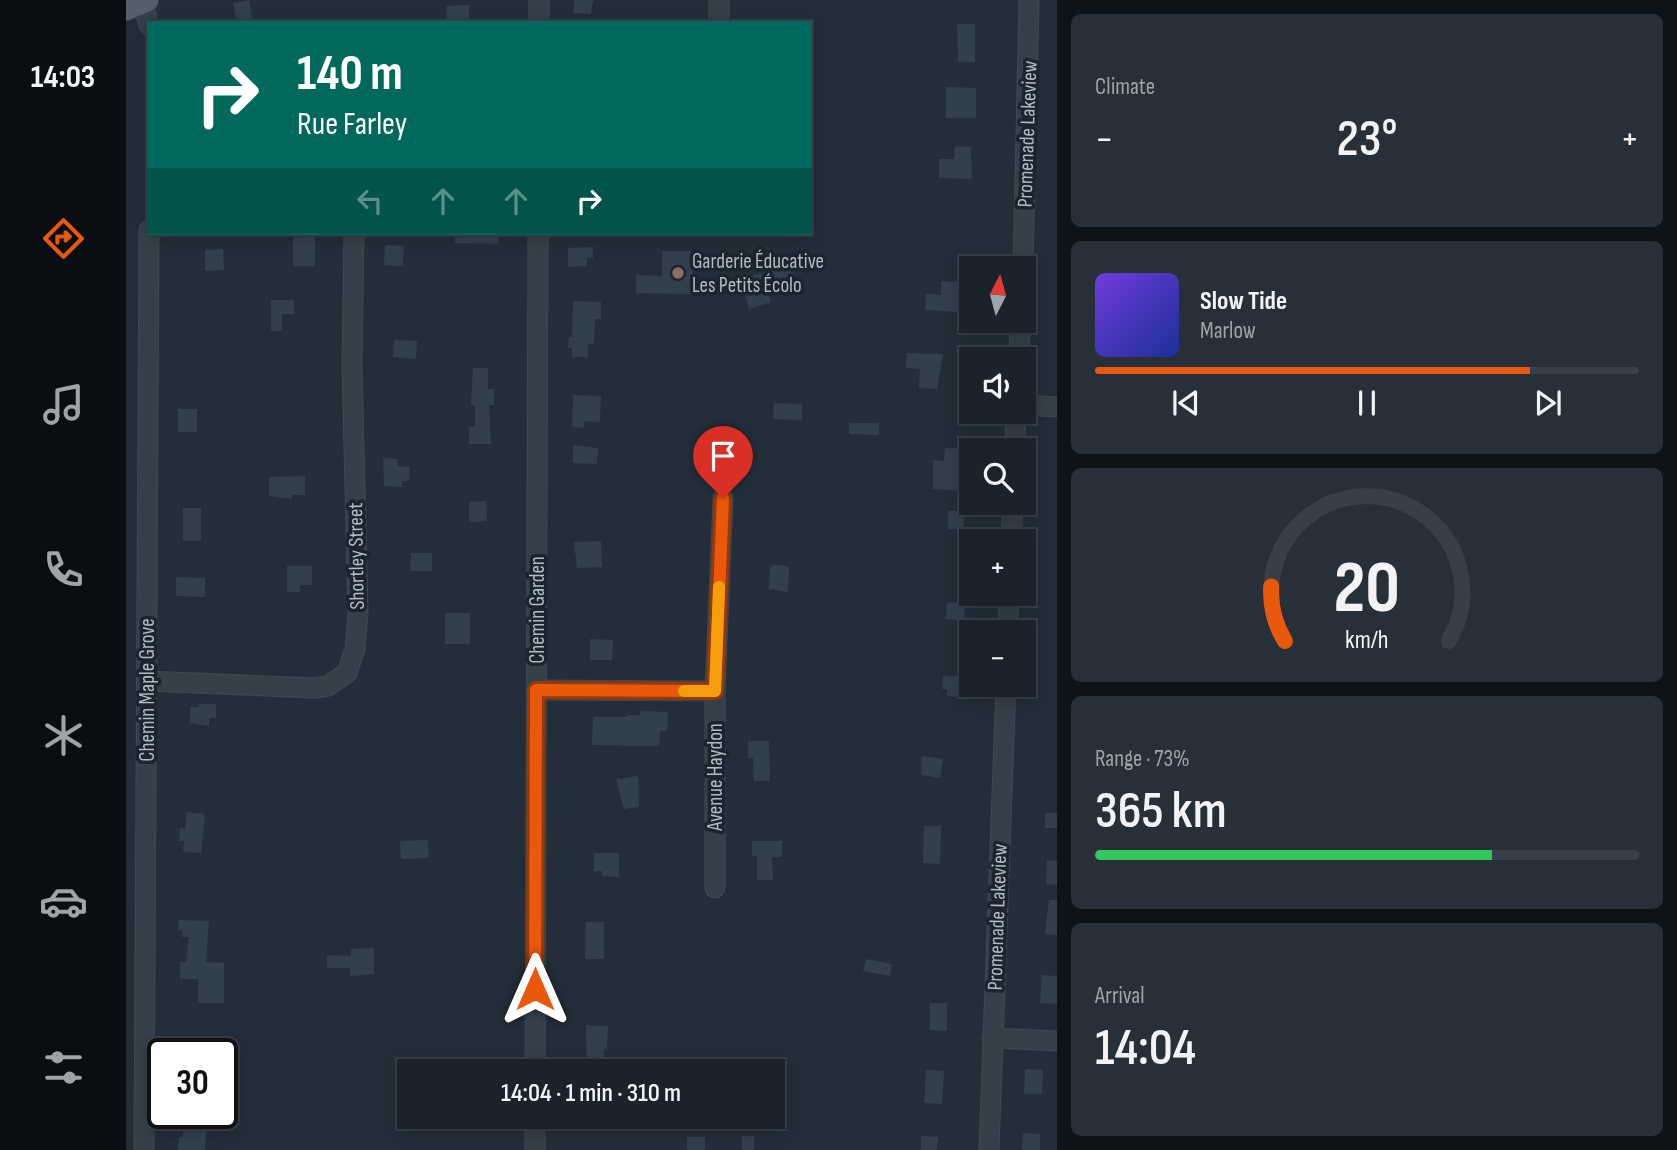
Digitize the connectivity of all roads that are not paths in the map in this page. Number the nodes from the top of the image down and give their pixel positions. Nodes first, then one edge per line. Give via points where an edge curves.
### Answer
1 (539, 0) edge
2 (719, 0) edge
3 (1029, 0) edge
4 (539, 21) edge
5 (719, 21) edge
6 (149, 235) edge
7 (354, 235) edge
8 (538, 235) edge
9 (1023, 256) edge
10 (1036, 406) edge
11 (1057, 407) edge
12 (723, 498) dead end
13 (147, 681) junction
14 (536, 690) junction
15 (715, 691) junction
16 (1005, 697) edge
17 (715, 888) dead end
18 (992, 1038) junction
19 (1057, 1041) edge
20 (535, 1059) edge
21 (535, 1129) edge
22 (144, 1150) edge
23 (535, 1150) edge
24 (989, 1150) edge

1 - 4 street
2 - 5 street
3 - 9 street, Promenade Lakeview
6 - 13 street, Chemin Maple Grove
7 - 13 street, Shortley Street via 358,613 351,664 338,681 314,688
8 - 14 street, Chemin Garden
10 - 11 street
12 - 15 street, Avenue Haydon
13 - 22 street, Chemin Maple Grove
14 - 15 street
14 - 20 street, Chemin Garden
15 - 17 street, Avenue Haydon
16 - 18 street, Promenade Lakeview
18 - 19 street
18 - 24 street, Promenade Lakeview
21 - 23 street

